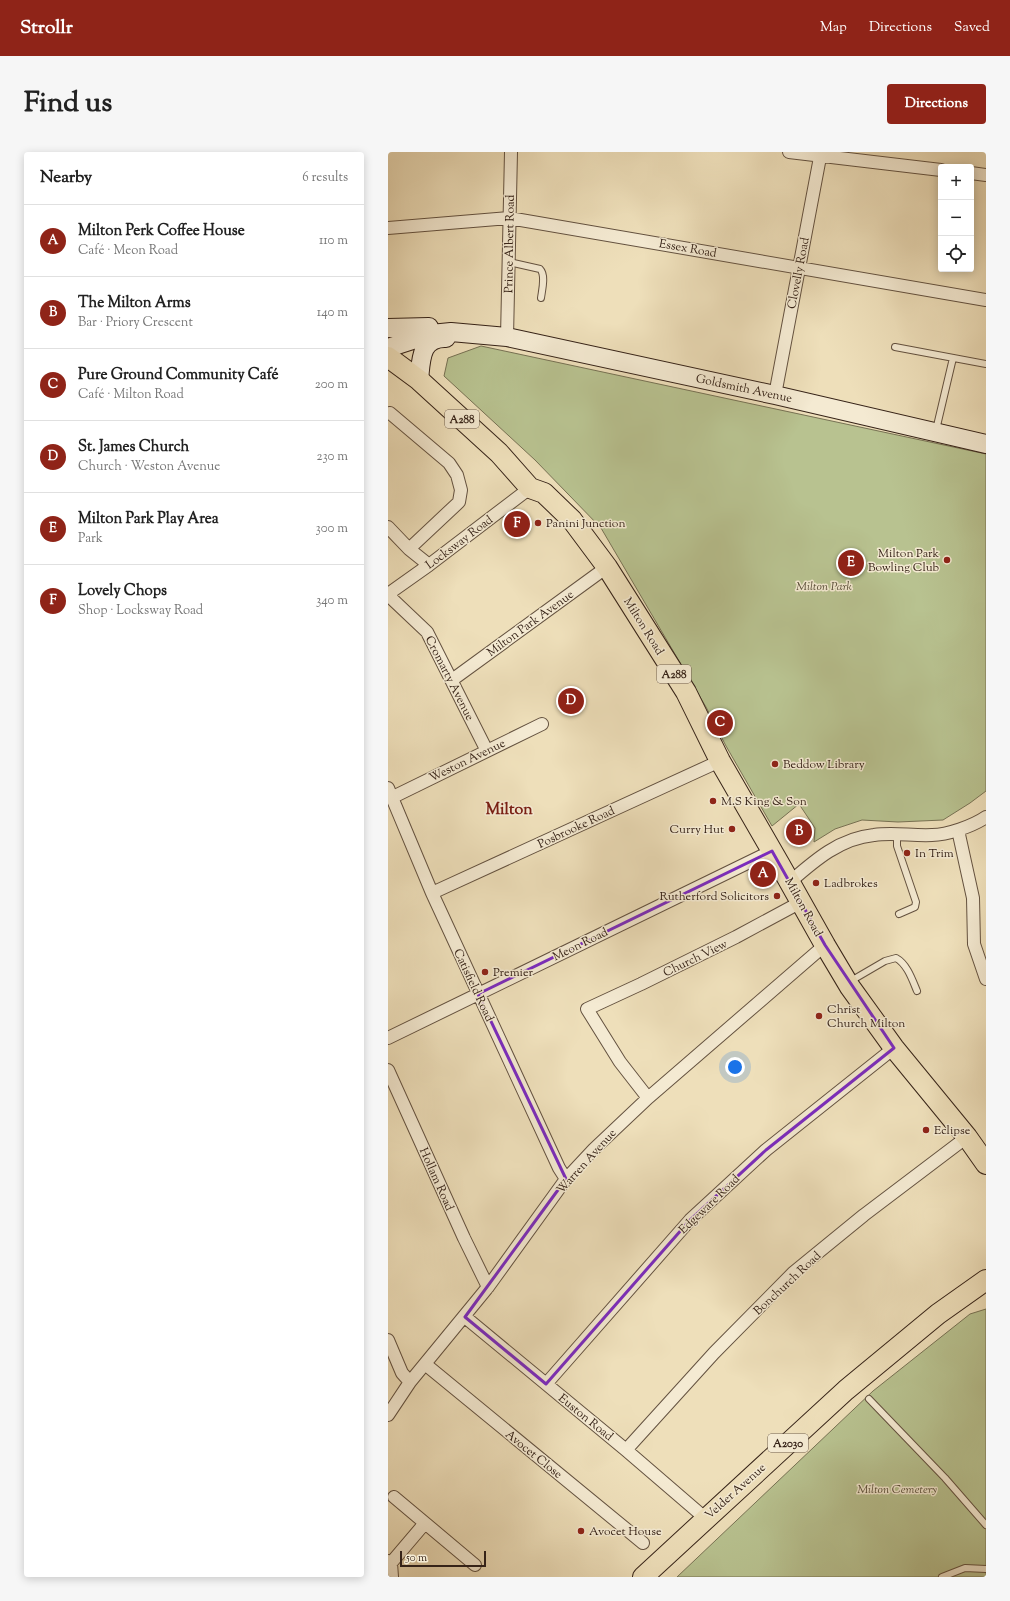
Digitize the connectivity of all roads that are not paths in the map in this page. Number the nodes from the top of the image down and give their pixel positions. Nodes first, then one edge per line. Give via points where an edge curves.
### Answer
1 (511, 152) edge
2 (789, 152) edge
3 (821, 154) edge
4 (938, 170) edge
5 (974, 173) edge
6 (986, 175) edge
7 (509, 218) junction
8 (388, 228) edge
9 (509, 262) junction
10 (799, 267) junction
11 (541, 298) dead end
12 (986, 300) edge
13 (389, 330) edge
14 (504, 337) junction
15 (895, 347) dead end
16 (388, 348) edge
17 (388, 357) edge
18 (953, 358) junction
19 (986, 364) edge
20 (419, 380) junction
21 (775, 395) junction
22 (390, 413) dead end
23 (936, 432) junction
24 (986, 444) edge
25 (530, 488) junction
26 (388, 527) edge
27 (409, 550) junction
28 (429, 565) junction
29 (607, 567) junction
30 (388, 594) edge
31 (452, 680) junction
32 (542, 724) dead end
33 (487, 751) junction
34 (720, 761) junction
35 (390, 792) edge
36 (986, 817) edge
37 (958, 830) junction
38 (897, 834) junction
39 (772, 851) junction
40 (790, 882) junction
41 (432, 894) junction
42 (801, 902) junction
43 (899, 914) dead end
44 (825, 945) junction
45 (986, 979) edge
46 (848, 983) junction
47 (917, 991) dead end
48 (478, 994) junction
49 (388, 1038) edge
50 (894, 1048) junction
51 (388, 1070) edge
52 (648, 1098) junction
53 (967, 1137) junction
54 (986, 1164) edge
55 (566, 1179) junction
56 (986, 1266) edge
57 (986, 1280) edge
58 (488, 1287) junction
59 (986, 1291) edge
60 (938, 1314) junction
61 (465, 1317) junction
62 (388, 1340) edge
63 (425, 1364) junction
64 (410, 1382) junction
65 (546, 1384) junction
66 (869, 1399) dead end
67 (388, 1415) edge
68 (626, 1450) junction
69 (394, 1497) dead end
70 (705, 1518) junction
71 (426, 1523) junction
72 (986, 1525) edge
73 (644, 1543) dead end
74 (389, 1562) edge
75 (475, 1564) dead end
76 (986, 1569) edge
77 (392, 1577) edge
78 (643, 1577) edge
79 (942, 1577) edge

1 - 7 street, Prince Albert Road
2 - 3 street
3 - 4 street
3 - 10 street, Clovelly Road
5 - 6 street
7 - 8 street, Essex Road
7 - 9 street, Prince Albert Road
7 - 10 street, Essex Road
9 - 11 lane via 542,271 544,276
9 - 14 street, Prince Albert Road
10 - 12 street, Essex Road
10 - 21 street, Clovelly Road
13 - 14 main road, Goldsmith Avenue via 432,327 480,330
14 - 16 main road, Goldsmith Avenue via 451,332 415,338
14 - 20 main road via 434,340 422,353
14 - 21 main road, Goldsmith Avenue
15 - 18 lane
17 - 20 main road, Milton Road / A288
18 - 19 lane
18 - 23 lane
20 - 25 main road, Milton Road / A288 via 499,453
21 - 23 main road, Goldsmith Avenue
22 - 27 street via 449,463 457,475 461,490 459,502
23 - 24 main road, Goldsmith Avenue
25 - 28 street, Locksway Road
25 - 29 main road, Milton Road / A288 via 544,493 572,520
26 - 27 street
27 - 28 street
28 - 30 street, Locksway Road
29 - 31 street, Milton Park Avenue
29 - 34 main road, Milton Road / A288 via 686,692
30 - 31 street, Cromarty Avenue via 427,632
31 - 33 street, Cromarty Avenue
32 - 33 street, Weston Avenue
33 - 35 street, Weston Avenue
34 - 39 main road, Milton Road / A288
34 - 41 street, Posbrooke Road
35 - 41 street, Catisfield Road
36 - 37 street
37 - 38 street via 933,836
37 - 45 street via 973,898 974,944
38 - 40 street via 872,835 844,843 817,858
38 - 43 lane via 897,846 916,902 915,907
39 - 40 main road, Milton Road / A288
39 - 48 street, Meon Road
40 - 42 main road, Milton Road / A288
41 - 48 street, Catisfield Road
42 - 44 main road, Milton Road / A288
42 - 52 street, Church View via 736,937 587,1009 620,1062
44 - 46 main road, Milton Road / A288
44 - 52 street, Warren Avenue
46 - 47 lane via 885,961 896,958 906,967
46 - 50 main road, Milton Road / A288
48 - 49 street, Meon Road
48 - 55 street, Catisfield Road
50 - 53 main road, Milton Road / A288
50 - 65 street, Edgeware Road via 766,1150 690,1220
51 - 58 street, Hollam Road
52 - 55 street, Warren Avenue
53 - 54 main road, Milton Road / A288
53 - 68 street, Bonchurch Road via 793,1273 714,1353
55 - 58 street, Warren Avenue
56 - 60 main road, Velder Avenue via 953,1291
57 - 60 main road, Velder Avenue / A2030
58 - 61 street, Warren Avenue
59 - 60 main road, Velder Avenue / A2030
60 - 70 main road, Velder Avenue / A2030 via 846,1390
61 - 63 street, Warren Avenue
61 - 65 street, Euston Road
62 - 64 street via 402,1372
63 - 64 street, Warren Avenue
63 - 73 street, Avocet Close
64 - 67 street, Warren Avenue
65 - 68 street, Euston Road
66 - 72 lane
68 - 70 street, Euston Road
69 - 71 street
70 - 78 main road, Velder Avenue / A2030
71 - 74 street
71 - 75 street
74 - 77 street
76 - 79 lane via 965,1568

